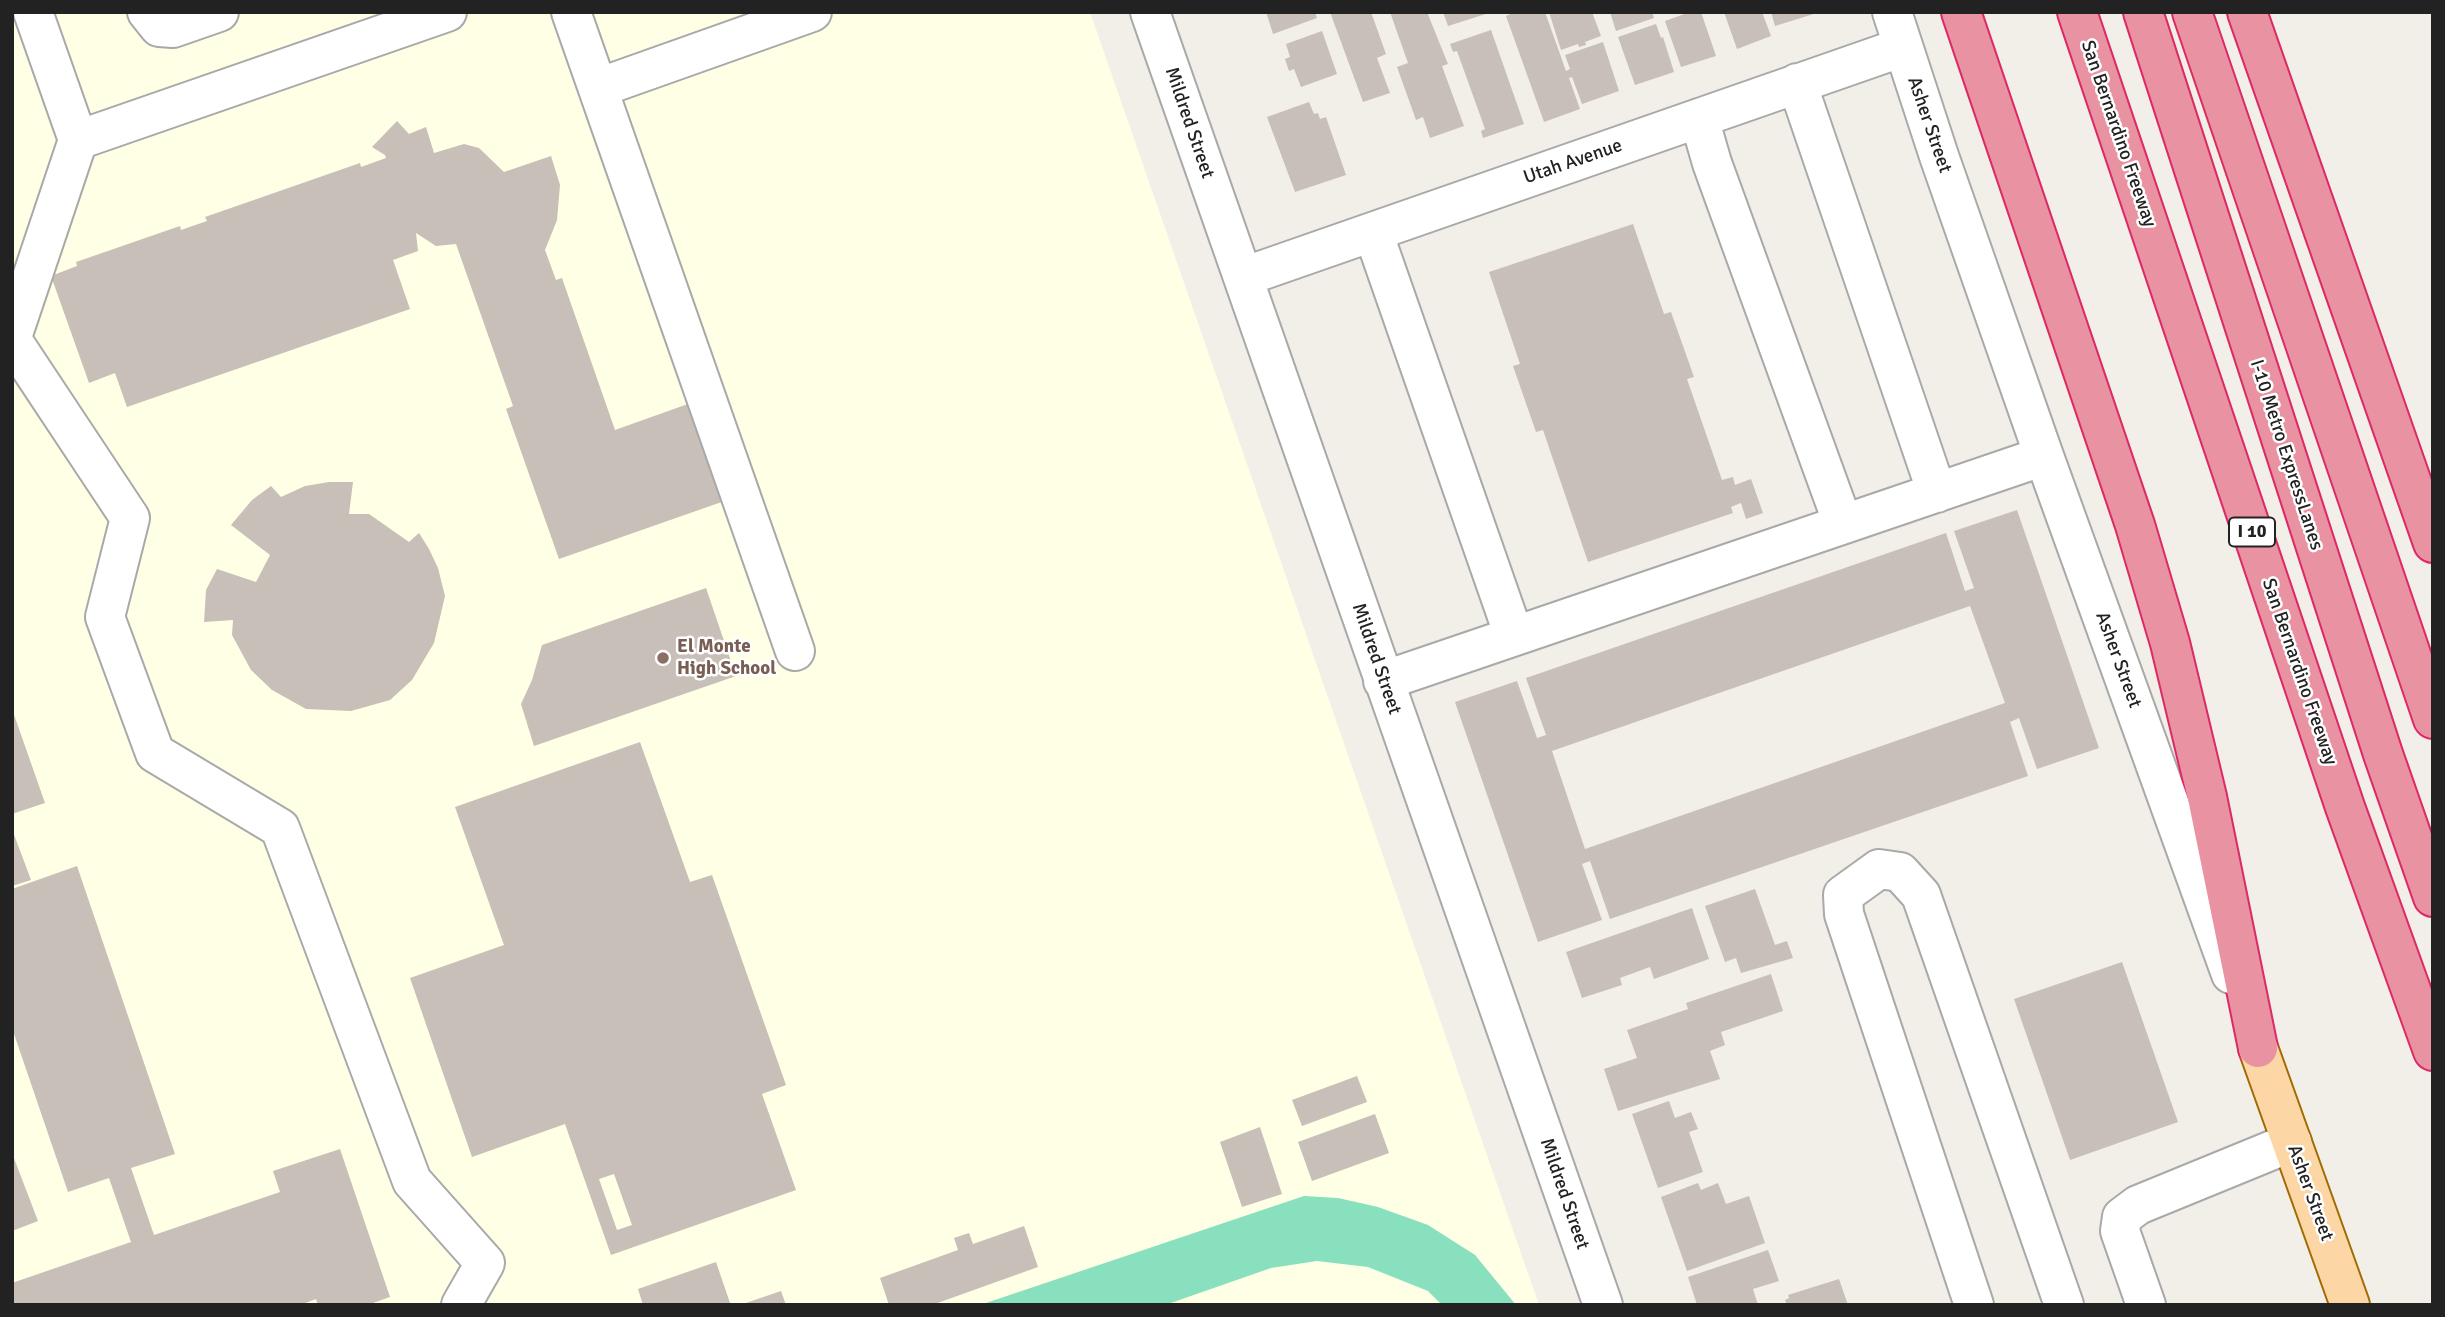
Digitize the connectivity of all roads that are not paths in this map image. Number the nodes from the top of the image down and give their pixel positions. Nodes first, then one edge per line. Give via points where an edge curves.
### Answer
1 (33, 12) edge
2 (147, 12) edge
3 (219, 12) edge
4 (447, 12) edge
5 (571, 12) edge
6 (813, 12) edge
7 (1150, 12) edge
8 (1961, 12) edge
9 (2077, 12) edge
10 (2143, 12) edge
11 (2192, 12) edge
12 (2246, 12) edge
13 (1897, 29) edge
14 (1797, 83) junction
15 (598, 88) junction
16 (1699, 118) junction
17 (78, 140) junction
18 (1374, 232) junction
19 (1243, 277) junction
20 (12, 339) edge
21 (2044, 456) junction
22 (1937, 493) junction
23 (1843, 524) junction
24 (2433, 543) edge
25 (1514, 636) junction
26 (795, 651) dead end
27 (1383, 681) junction
28 (2433, 719) edge
29 (2433, 897) edge
30 (2258, 1048) junction
31 (2433, 1051) edge
32 (2292, 1142) junction
33 (461, 1305) edge
34 (1603, 1305) edge
35 (1975, 1305) edge
36 (2064, 1305) edge
37 (2146, 1305) edge
38 (2350, 1305) edge

1 - 17 street
2 - 3 street via 159,27 173,28
4 - 17 street
5 - 15 street
6 - 15 street
7 - 19 street, Mildred Street
8 - 30 highway via 2135,525 2170,643
9 - 31 highway, San Bernardino Freeway / I 10 via 2345,807
10 - 29 highway, I-10 Metro ExpressLanes
11 - 28 highway
12 - 24 highway
13 - 14 street, Utah Avenue
13 - 21 street, Asher Street
14 - 16 street, Utah Avenue
14 - 22 street
15 - 26 street
16 - 18 street, Utah Avenue
16 - 23 street
17 - 20 street
18 - 19 street, Utah Avenue
18 - 25 street
19 - 27 street, Mildred Street
20 - 33 street via 130,518 105,617 155,752 280,828 412,1181 485,1263
21 - 22 street
21 - 30 street, Asher Street
22 - 23 street
23 - 25 street
25 - 27 street
27 - 34 street, Mildred Street
30 - 32 main road, Asher Street
32 - 37 street via 2138,1205 2122,1217 2120,1231
32 - 38 main road, Asher Street
35 - 36 street via 1844,914 1843,895 1879,869 1900,872 1921,895

